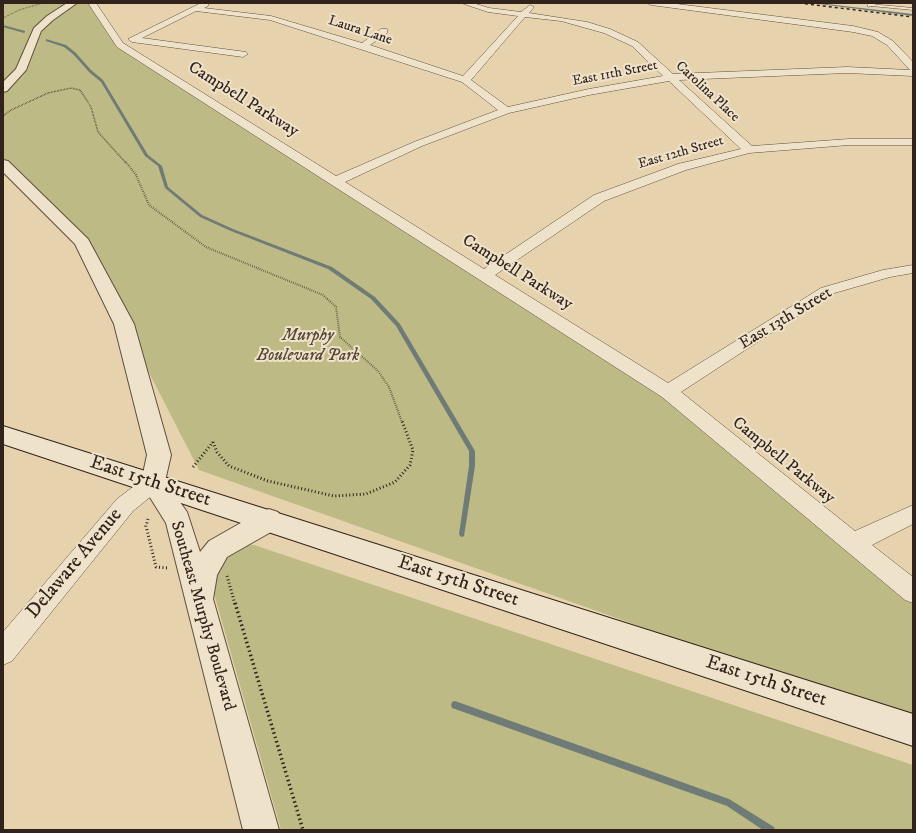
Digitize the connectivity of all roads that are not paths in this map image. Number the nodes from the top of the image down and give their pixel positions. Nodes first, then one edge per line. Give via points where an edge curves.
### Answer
1 (73, 3) edge
2 (92, 3) edge
3 (206, 3) edge
4 (465, 3) edge
5 (534, 3) edge
6 (651, 3) edge
7 (871, 4) edge
8 (194, 9) junction
9 (913, 10) edge
10 (524, 14) junction
11 (384, 30) dead end
12 (126, 42) junction
13 (363, 46) junction
14 (243, 54) dead end
15 (913, 68) edge
16 (913, 73) edge
17 (672, 77) junction
18 (465, 80) junction
19 (3, 89) edge
20 (506, 111) junction
21 (913, 142) edge
22 (749, 150) junction
23 (3, 164) edge
24 (336, 181) junction
25 (913, 269) edge
26 (484, 275) junction
27 (668, 392) junction
28 (3, 435) edge
29 (153, 483) junction
30 (913, 514) edge
31 (269, 520) junction
32 (854, 544) junction
33 (913, 592) edge
34 (201, 604) junction
35 (3, 652) edge
36 (913, 730) edge
37 (261, 830) edge

1 - 19 street via 37,30 21,70
2 - 12 street, Campbell Parkway
3 - 8 street
4 - 10 street, Carolina Place via 488,10
5 - 10 street
6 - 15 street via 853,29 874,34 890,43
7 - 9 lane
8 - 12 street
8 - 13 street, Laura Lane via 276,19
10 - 17 street, Carolina Place via 561,18 607,31 635,44
10 - 18 street
11 - 13 street
12 - 14 street
12 - 24 street, Campbell Parkway
13 - 18 street, Laura Lane
16 - 17 street, East 11th Street via 840,70
17 - 20 street, East 11th Street
17 - 22 street, Carolina Place
18 - 20 street, Laura Lane
20 - 24 street, East 11th Street via 418,144
21 - 22 street, East 12th Street via 849,142
22 - 26 street, East 12th Street via 682,167 599,198
23 - 29 street via 82,242 124,324 159,455
24 - 26 street, Campbell Parkway
25 - 27 street, East 13th Street via 888,273 826,291
26 - 27 street, Campbell Parkway
27 - 32 street, Campbell Parkway
28 - 29 street, East 15th Street
29 - 31 street, East 15th Street
29 - 34 street, Southeast Murphy Boulevard via 178,520
29 - 35 street, Delaware Avenue via 124,505
30 - 32 street
31 - 34 street via 218,549 203,575
31 - 36 street, East 15th Street
32 - 33 street, Campbell Parkway
34 - 37 street, Southeast Murphy Boulevard

